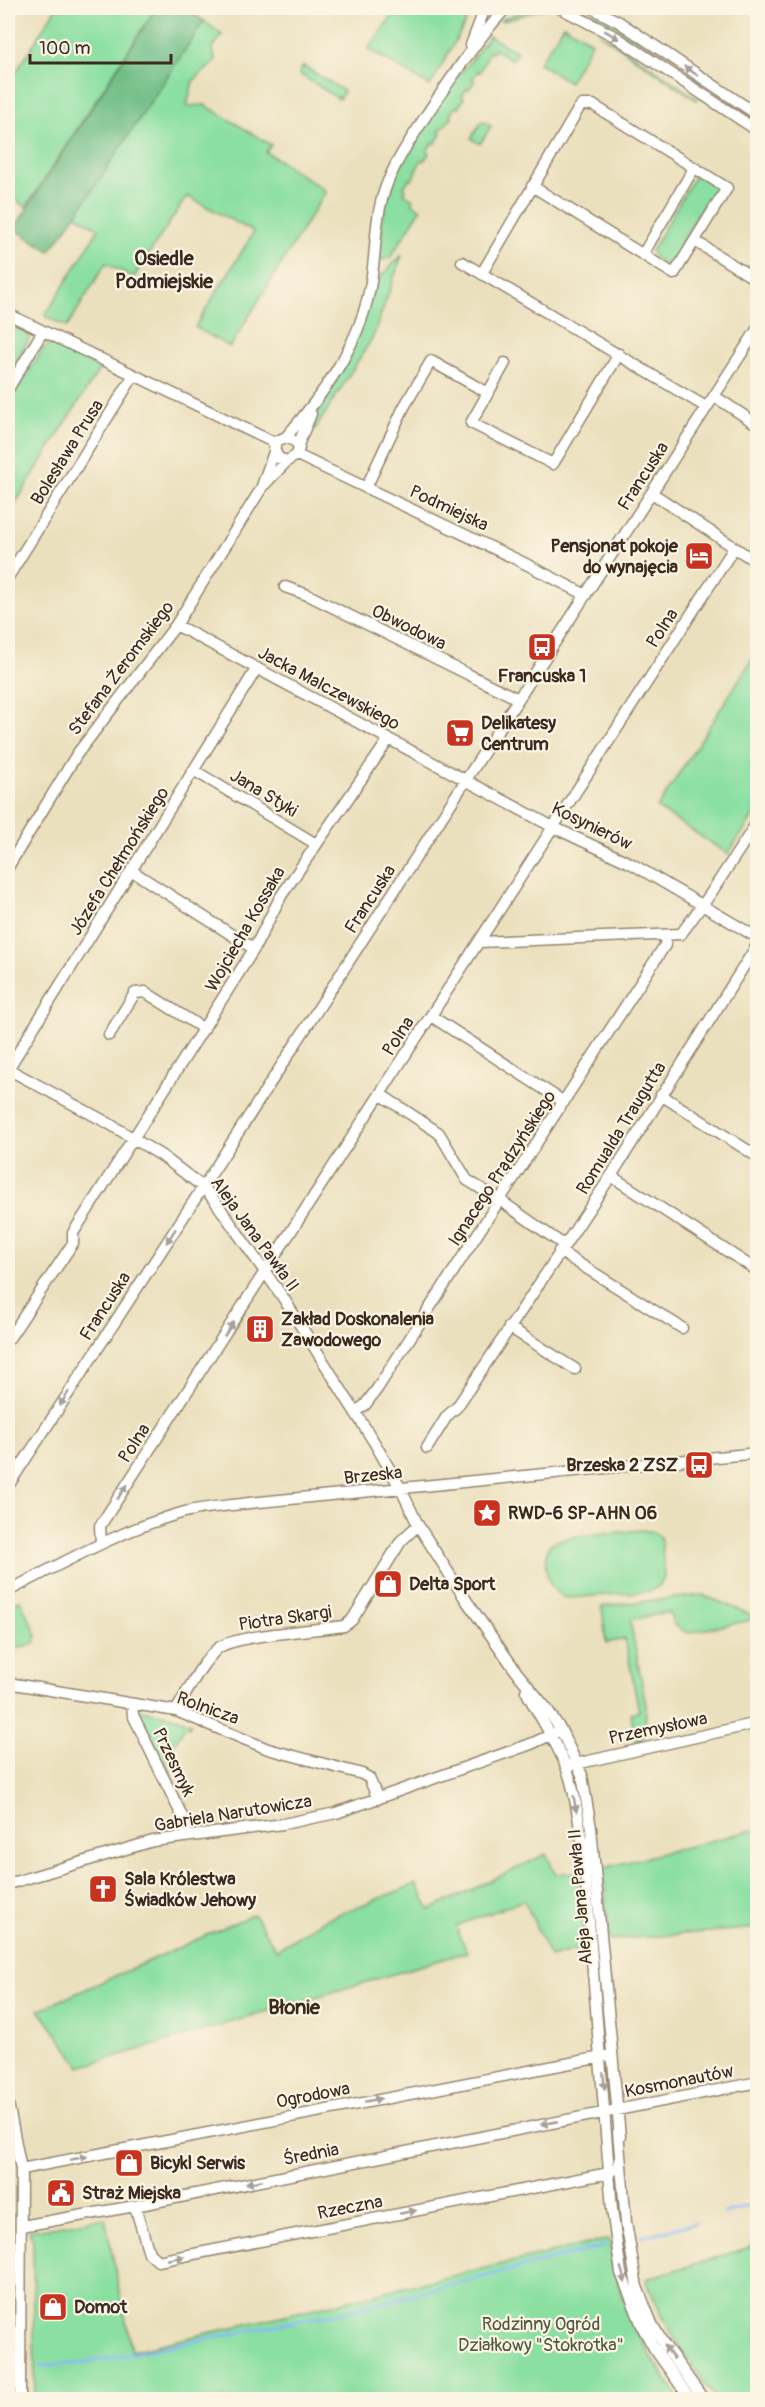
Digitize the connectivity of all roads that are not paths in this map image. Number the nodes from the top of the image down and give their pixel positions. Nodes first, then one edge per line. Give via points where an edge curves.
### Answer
1 (485, 8) edge
2 (506, 8) edge
3 (560, 8) edge
4 (592, 8) edge
5 (469, 51) junction
6 (714, 86) junction
7 (706, 97) junction
8 (758, 115) edge
9 (758, 131) edge
10 (694, 168) junction
11 (532, 186) junction
12 (695, 241) junction
13 (643, 254) junction
14 (462, 262) dead end
15 (482, 273) junction
16 (758, 281) edge
17 (8, 314) edge
18 (758, 328) edge
19 (43, 331) junction
20 (619, 354) junction
21 (505, 363) dead end
22 (134, 375) junction
23 (8, 389) edge
24 (488, 393) junction
25 (714, 396) junction
26 (316, 402) junction
27 (706, 407) junction
28 (758, 425) edge
29 (285, 437) junction
30 (275, 448) junction
31 (294, 454) junction
32 (366, 488) junction
33 (261, 489) junction
34 (652, 493) junction
35 (734, 548) junction
36 (758, 563) edge
37 (8, 577) edge
38 (285, 587) dead end
39 (586, 595) junction
40 (176, 625) junction
41 (257, 668) junction
42 (519, 699) junction
43 (389, 738) junction
44 (195, 771) junction
45 (466, 780) junction
46 (758, 821) edge
47 (553, 827) junction
48 (316, 844) junction
49 (8, 867) edge
50 (132, 871) junction
51 (702, 904) junction
52 (666, 936) junction
53 (758, 938) edge
54 (479, 942) junction
55 (758, 944) edge
56 (254, 949) junction
57 (431, 1016) junction
58 (204, 1029) junction
59 (109, 1035) dead end
60 (8, 1069) edge
61 (380, 1094) junction
62 (661, 1095) junction
63 (564, 1102) junction
64 (134, 1139) junction
65 (758, 1157) edge
66 (612, 1176) junction
67 (204, 1187) junction
68 (501, 1201) junction
69 (562, 1248) junction
70 (758, 1270) edge
71 (266, 1272) junction
72 (509, 1327) junction
73 (682, 1328) dead end
74 (8, 1340) edge
75 (575, 1369) dead end
76 (355, 1412) junction
77 (427, 1448) dead end
78 (758, 1453) edge
79 (8, 1486) edge
80 (401, 1488) junction
81 (418, 1525) junction
82 (101, 1544) junction
83 (8, 1592) edge
84 (8, 1683) edge
85 (132, 1704) junction
86 (176, 1712) junction
87 (758, 1723) edge
88 (557, 1733) junction
89 (530, 1745) junction
90 (561, 1755) junction
91 (577, 1762) junction
92 (566, 1767) junction
93 (378, 1799) junction
94 (187, 1835) junction
95 (8, 1884) edge
96 (596, 1945) junction
97 (606, 2056) junction
98 (758, 2082) edge
99 (8, 2103) edge
100 (618, 2109) junction
101 (606, 2112) junction
102 (620, 2137) junction
103 (620, 2162) junction
104 (21, 2169) junction
105 (609, 2173) junction
106 (135, 2206) junction
107 (612, 2210) junction
108 (626, 2222) junction
109 (22, 2226) junction
110 (20, 2400) edge
111 (691, 2400) edge
112 (704, 2400) edge

1 - 5 street, Stefana Żeromskiego
2 - 5 street, Stefana Żeromskiego
3 -> 7 street via 616,37
6 -> 4 street via 620,22
5 - 26 street, Stefana Żeromskiego via 390,176 377,219 372,279 363,315
6 - 7 street
6 - 8 street
7 - 9 street
10 - 11 street via 586,104 579,108
10 - 12 street via 727,188
10 - 13 street
11 - 13 street
11 - 15 street
12 - 13 street via 674,274
12 - 16 street
14 - 15 street
15 - 20 street
17 - 19 street
18 - 25 street, Francuska
19 - 22 street
19 - 23 street
20 - 24 street via 553,464 471,423
20 - 27 street
21 - 24 street
22 - 30 street
22 - 37 street, Bolesława Prusa
24 - 32 street via 431,361 404,407
25 - 27 street, Francuska
25 - 28 street
26 - 29 street, Stefana Żeromskiego
26 - 31 street, Stefana Żeromskiego
27 - 34 street, Francuska
29 - 30 street, Stefana Żeromskiego
29 - 31 street via 293,439
30 - 31 street via 278,458
30 - 33 street, Stefana Żeromskiego
31 - 32 street, Podmiejska
31 - 33 street, Stefana Żeromskiego
32 - 39 street, Podmiejska
33 - 40 street, Stefana Żeromskiego
34 - 35 street
34 - 39 street, Francuska
35 - 36 street
35 - 47 street, Polna
38 - 42 street, Obwodowa
39 - 42 street, Francuska
40 - 41 street, Jacka Malczewskiego
40 - 49 street, Stefana Żeromskiego via 77,754
41 - 43 street, Jacka Malczewskiego
41 - 44 street, Józefa Chełmońskiego
42 - 45 street, Francuska
43 - 45 street, Jacka Malczewskiego
43 - 48 street, Wojciecha Kossaka
44 - 48 street, Jana Styki
44 - 50 street, Józefa Chełmońskiego
45 - 47 street, Kosynierów
45 - 67 street, Francuska
46 - 51 street
47 - 51 street, Kosynierów via 622,859
47 - 54 street, Polna
48 - 56 street, Wojciecha Kossaka via 281,896
50 - 56 street
50 - 60 street, Józefa Chełmońskiego
51 - 52 street via 684,932
51 - 53 street, Kosynierów
52 - 54 street
52 - 63 street, Ignacego Prądzyńskiego via 665,945
54 - 57 street, Polna
55 - 62 street, Romualda Traugutta
56 - 58 street, Wojciecha Kossaka
57 - 61 street, Polna
57 - 63 street
58 - 59 street via 144,992 135,993
58 - 64 street, Wojciecha Kossaka
60 - 64 street, Aleja Jana Pawła II
61 - 68 street via 439,1133 467,1180
61 - 71 street, Polna
62 - 65 street
62 - 66 street, Romualda Traugutta
63 - 68 street, Ignacego Prądzyńskiego
64 - 67 street, Aleja Jana Pawła II
64 - 74 street via 73,1233 73,1242
66 - 69 street, Romualda Traugutta
66 - 70 street
67 - 71 street, Aleja Jana Pawła II
67 -> 79 street, Francuska
68 - 69 street
68 - 76 street, Ignacego Prądzyńskiego via 377,1389
69 - 72 street, Romualda Traugutta
69 - 73 street
71 - 76 street, Aleja Jana Pawła II
82 -> 71 street, Polna via 100,1526
72 - 75 street
72 - 77 street, Romualda Traugutta
76 - 80 street, Aleja Jana Pawła II
78 - 80 street, Brzeska
80 - 81 street, Aleja Jana Pawła II
80 - 82 street, Brzeska via 188,1511
81 - 86 street, Piotra Skargi via 401,1540 352,1620 344,1626 231,1642 218,1648 203,1665
81 - 88 street, Aleja Jana Pawła II
82 - 83 street, Brzeska
84 - 85 street, Rolnicza
85 - 86 street, Rolnicza
85 - 94 street, Przesmyk via 133,1716 184,1820
86 - 93 street, Rolnicza via 268,1749 362,1773 369,1778
87 - 91 street, Przemysłowa
88 - 89 street, Gabriela Narutowicza
88 - 90 street, Aleja Jana Pawła II
88 - 91 street, Aleja Jana Pawła II
89 - 90 street
89 - 93 street, Gabriela Narutowicza
90 - 92 street, Aleja Jana Pawła II
91 - 92 street, Przemysłowa
91 - 96 street, Aleja Jana Pawła II via 591,1828
92 -> 96 street, Aleja Jana Pawła II via 583,1846
93 - 94 street, Gabriela Narutowicza via 283,1824
94 - 95 street, Gabriela Narutowicza via 153,1841
96 - 97 street, Aleja Jana Pawła II
97 - 100 street, Aleja Jana Pawła II
97 -> 101 street, Aleja Jana Pawła II
104 -> 97 street, Ogrodowa
98 - 100 street, Kosmonautów
99 - 104 street
100 - 101 street, Kosmonautów
100 - 102 street, Aleja Jana Pawła II
101 - 102 street, Aleja Jana Pawła II
101 - 105 street, Aleja Jana Pawła II
101 -> 106 street, Średnia
102 - 103 street, Aleja Jana Pawła II
103 - 105 street
103 - 108 street, Aleja Jana Pawła II
104 - 109 street
106 -> 105 street, Rzeczna via 149,2253 158,2261
105 - 107 street, Aleja Jana Pawła II
106 - 109 street, Średnia
107 - 108 street
107 -> 111 street, Aleja Jana Pawła II via 621,2273 640,2320 654,2348
112 -> 108 street, Aleja Jana Pawła II via 663,2343 645,2308
109 - 110 street

